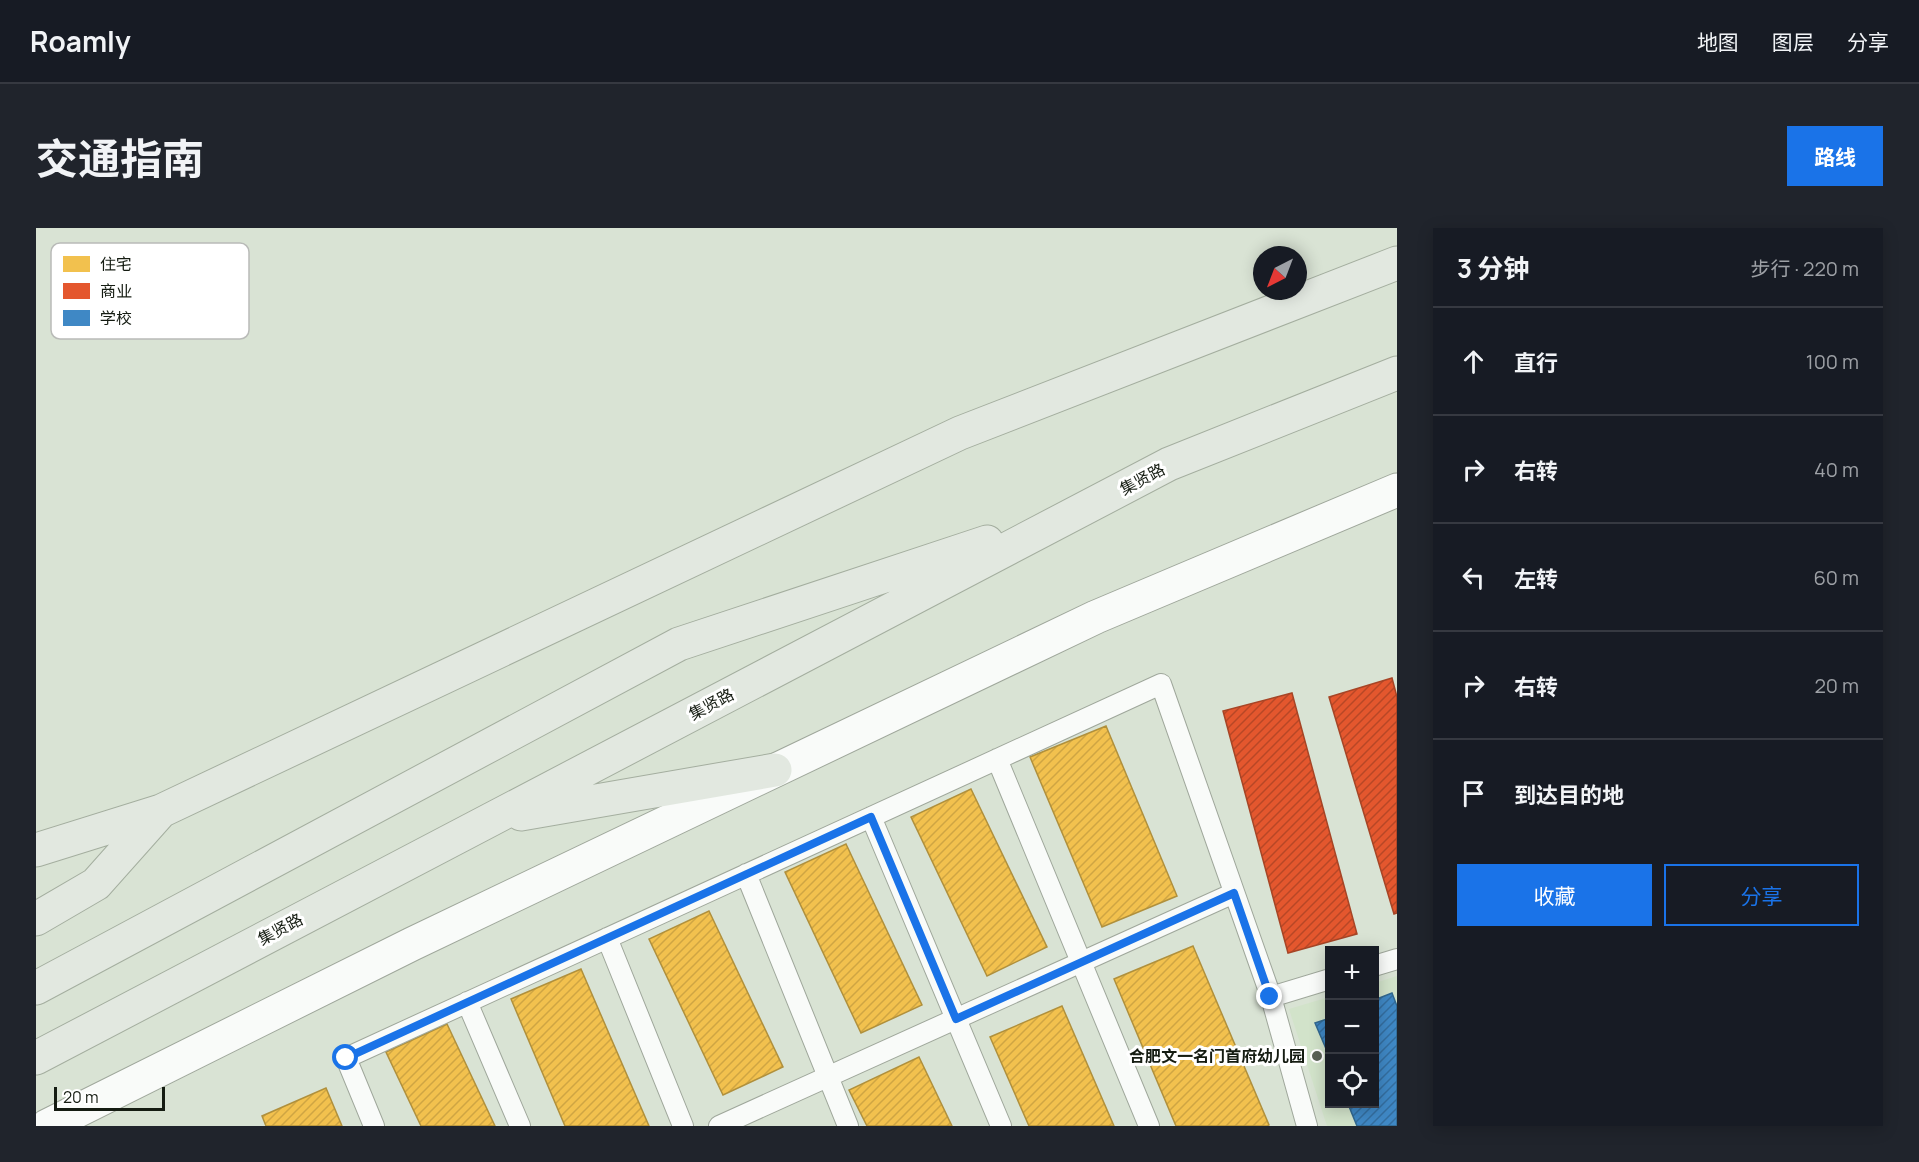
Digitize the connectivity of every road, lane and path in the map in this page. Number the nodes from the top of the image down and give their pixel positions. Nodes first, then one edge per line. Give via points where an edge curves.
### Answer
1 (1397, 263) edge
2 (1397, 373) edge
3 (1397, 490) edge
4 (1083, 510) junction
5 (997, 759) junction
6 (775, 770) junction
7 (160, 811) junction
8 (871, 817) junction
9 (490, 820) junction
10 (36, 850) edge
11 (746, 874) junction
12 (1234, 893) junction
13 (36, 919) edge
14 (607, 938) junction
15 (1397, 959) edge
16 (1081, 962) junction
17 (1379, 964) edge
18 (1325, 981) edge
19 (36, 988) edge
20 (1270, 997) junction
21 (467, 1002) junction
22 (956, 1019) junction
23 (36, 1058) edge
24 (828, 1076) junction
25 (47, 1126) edge
26 (374, 1126) edge
27 (520, 1126) edge
28 (683, 1126) edge
29 (719, 1126) edge
30 (848, 1126) edge
31 (1001, 1126) edge
32 (1149, 1126) edge
33 (1307, 1126) edge

1 - 7 highway via 960,433
2 - 4 highway, 集贤路 via 1169,464
3 - 6 street via 1096,617
4 - 9 highway, 集贤路
4 - 19 highway via 679,644
5 - 8 lane
5 - 12 lane via 1161,684
5 - 16 lane
6 - 9 highway
6 - 25 street via 411,944
7 - 10 highway
7 - 13 highway via 96,884
8 - 11 lane
8 - 22 lane
9 - 23 highway, 集贤路
11 - 14 lane
11 - 24 lane
12 - 16 lane
12 - 20 lane
14 - 21 lane
14 - 28 lane
15 - 17 lane
16 - 22 lane
16 - 32 lane
18 - 20 lane
20 - 33 lane
21 - 26 lane via 346,1058
21 - 27 lane
22 - 24 lane
22 - 31 lane
24 - 29 lane
24 - 30 lane

